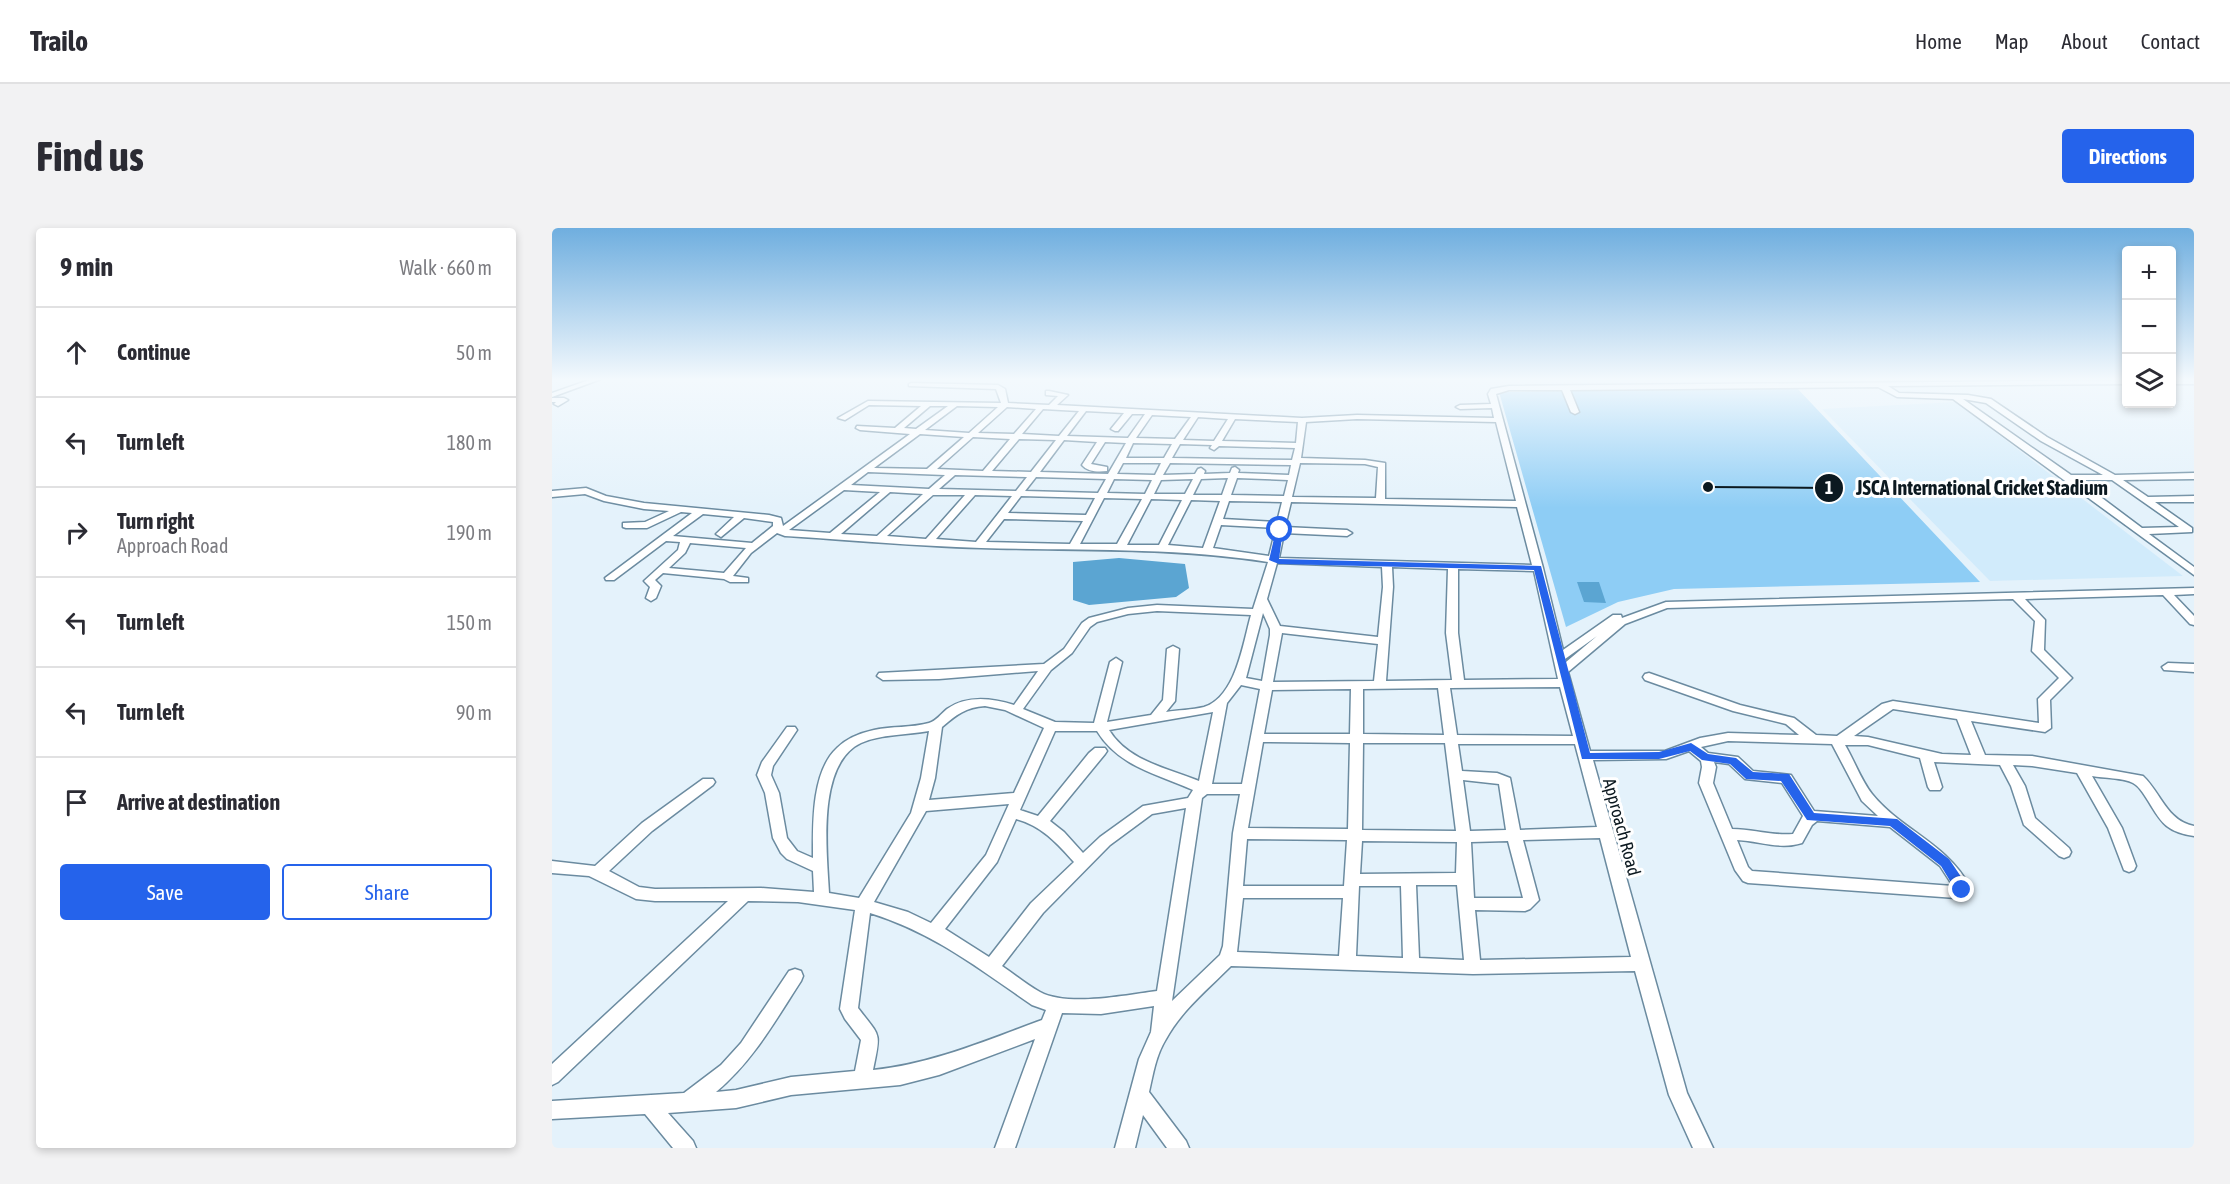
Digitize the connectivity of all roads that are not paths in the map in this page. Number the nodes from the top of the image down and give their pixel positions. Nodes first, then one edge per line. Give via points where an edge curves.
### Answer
1 (907, 422) edge
2 (933, 422) edge
3 (986, 422) edge
4 (1028, 422) edge
5 (1074, 422) edge
6 (1121, 422) edge
7 (1144, 422) edge
8 (1192, 422) edge
9 (1230, 422) edge
10 (1302, 422) edge
11 (1500, 422) edge
12 (1989, 422) edge
13 (2019, 422) edge
14 (860, 428) dead end
15 (1115, 429) dead end
16 (896, 431) junction
17 (920, 432) junction
18 (971, 435) junction
19 (1015, 437) junction
20 (1062, 438) junction
21 (1102, 439) junction
22 (1131, 440) junction
23 (1177, 442) junction
24 (1217, 444) junction
25 (1300, 446) junction
26 (1120, 460) junction
27 (1167, 461) junction
28 (1206, 462) junction
29 (1296, 462) junction
30 (1237, 463) junction
31 (869, 470) junction
32 (929, 472) junction
33 (953, 472) junction
34 (986, 473) junction
35 (1112, 473) junction
36 (1033, 474) junction
37 (1198, 476) junction
38 (1233, 476) junction
39 (2194, 476) edge
40 (1292, 477) junction
41 (2113, 477) junction
42 (1158, 478) junction
43 (2069, 478) junction
44 (842, 487) junction
45 (887, 490) junction
46 (934, 492) junction
47 (972, 493) junction
48 (552, 494) edge
49 (1018, 494) junction
50 (1100, 496) junction
51 (1149, 497) junction
52 (1186, 497) junction
53 (1226, 498) junction
54 (1286, 499) junction
55 (2194, 499) edge
56 (2146, 500) junction
57 (1380, 501) junction
58 (1521, 504) junction
59 (681, 510) junction
60 (700, 512) junction
61 (741, 516) junction
62 (1001, 516) junction
63 (1088, 518) junction
64 (1218, 522) junction
65 (626, 525) dead end
66 (1280, 528) junction
67 (779, 530) junction
68 (2192, 530) edge
69 (2139, 531) junction
70 (1347, 533) dead end
71 (721, 534) dead end
72 (832, 536) junction
73 (663, 538) junction
74 (879, 539) junction
75 (686, 540) junction
76 (928, 542) junction
77 (979, 545) junction
78 (754, 546) junction
79 (1074, 546) junction
80 (1121, 546) junction
81 (1162, 548) junction
82 (1207, 551) junction
83 (2176, 558) junction
84 (2194, 558) edge
85 (1273, 560) junction
86 (1386, 564) junction
87 (1453, 566) junction
88 (1538, 568) junction
89 (660, 570) junction
90 (2194, 572) edge
91 (727, 576) junction
92 (610, 578) dead end
93 (744, 580) dead end
94 (2194, 585) edge
95 (2165, 591) junction
96 (2194, 591) edge
97 (2015, 595) junction
98 (651, 598) dead end
99 (1262, 599) junction
100 (1258, 612) junction
101 (2194, 622) edge
102 (1276, 629) junction
103 (1384, 641) junction
104 (1173, 649) dead end
105 (1559, 658) junction
106 (1116, 662) dead end
107 (1047, 667) junction
108 (2168, 668) dead end
109 (2194, 668) edge
110 (883, 676) dead end
111 (1564, 677) junction
112 (1650, 677) dead end
113 (1240, 678) junction
114 (1357, 685) junction
115 (1380, 685) junction
116 (1459, 685) junction
117 (1268, 686) junction
118 (1444, 686) junction
119 (1221, 703) junction
120 (1016, 710) junction
121 (1962, 715) junction
122 (1156, 717) junction
123 (936, 726) junction
124 (1051, 726) junction
125 (1100, 726) junction
126 (791, 730) dead end
127 (1355, 737) junction
128 (1258, 738) junction
129 (1450, 739) junction
130 (1812, 739) junction
131 (1581, 740) junction
132 (1838, 740) junction
133 (1691, 746) junction
134 (1100, 751) dead end
135 (1926, 755) junction
136 (1585, 756) junction
137 (1706, 757) junction
138 (1980, 760) junction
139 (2004, 760) junction
140 (2081, 769) junction
141 (1457, 775) junction
142 (708, 782) dead end
143 (1935, 787) dead end
144 (1204, 789) junction
145 (1248, 789) junction
146 (1018, 798) junction
147 (1194, 801) junction
148 (920, 806) junction
149 (1011, 813) junction
150 (1811, 817) junction
151 (1042, 821) junction
152 (1893, 822) junction
153 (1606, 831) junction
154 (2194, 831) edge
155 (1240, 833) junction
156 (1355, 834) junction
157 (1726, 834) junction
158 (1514, 835) junction
159 (1464, 837) junction
160 (2064, 852) dead end
161 (1083, 863) junction
162 (2129, 866) dead end
163 (552, 867) edge
164 (821, 868) junction
165 (597, 873) junction
166 (1464, 879) junction
167 (1408, 880) junction
168 (1352, 886) junction
169 (1235, 892) junction
170 (743, 896) junction
171 (822, 898) junction
172 (1466, 904) junction
173 (863, 906) junction
174 (934, 931) junction
175 (1227, 959) junction
176 (1347, 962) junction
177 (1642, 964) junction
178 (1411, 965) junction
179 (1473, 967) junction
180 (990, 968) junction
181 (795, 976) dead end
182 (1164, 997) junction
183 (1056, 1005) junction
184 (1048, 1026) junction
185 (1158, 1035) junction
186 (552, 1076) edge
187 (862, 1080) junction
188 (1139, 1094) junction
189 (687, 1103) junction
190 (649, 1105) junction
191 (552, 1110) edge
192 (686, 1148) edge
193 (1005, 1148) edge
194 (1125, 1148) edge
195 (1179, 1148) edge
196 (1703, 1148) edge

1 - 16 street
2 - 17 street
3 - 18 street
4 - 19 street
5 - 20 street
6 - 15 street
7 - 22 street
8 - 23 street
9 - 24 street
10 - 25 street
11 - 58 street, Approach Road
12 - 43 street
13 - 41 street
14 - 16 street
16 - 17 street
17 - 18 street
17 - 31 street
18 - 19 street
18 - 32 street
19 - 20 street
19 - 34 street
20 - 21 street
20 - 36 street
21 - 22 street
21 - 35 street via 1086,465
22 - 23 street
22 - 26 street
23 - 24 street
23 - 27 street
24 - 25 street
24 - 28 street
25 - 29 street
26 - 27 street
26 - 35 street
27 - 28 street
27 - 42 street
28 - 30 street
28 - 37 street
29 - 30 street
29 - 40 street
29 - 57 street via 1382,465
30 - 38 street
31 - 32 street
31 - 44 street
32 - 33 street
33 - 34 street
33 - 46 street
34 - 36 street
35 - 36 street
35 - 42 street
35 - 50 street
36 - 49 street
37 - 38 street
37 - 42 street
37 - 52 street
38 - 40 street
38 - 53 street
39 - 41 street
40 - 54 street
41 - 43 street
41 - 56 street
42 - 51 street
43 - 69 street
44 - 45 street
44 - 67 street
45 - 46 street
45 - 72 street
46 - 47 street
46 - 74 street
47 - 49 street
47 - 76 street
48 - 59 street via 586,491 644,506
49 - 50 street
49 - 62 street
50 - 51 street
50 - 63 street
51 - 52 street
51 - 80 street
52 - 53 street
52 - 81 street
53 - 54 street
53 - 64 street
54 - 57 street
54 - 66 street
55 - 56 street
56 - 68 street
57 - 58 street
58 - 88 street, Approach Road
59 - 60 street
59 - 65 street via 646,525
60 - 61 street
60 - 73 street
61 - 67 street via 776,519
61 - 71 street
62 - 63 street
62 - 77 street
63 - 79 street
64 - 66 street
64 - 82 street
66 - 70 street
66 - 85 street
67 - 72 street
67 - 78 street
68 - 69 street
69 - 83 street
72 - 74 street
73 - 75 street
73 - 92 street
74 - 76 street
75 - 78 street
75 - 89 street via 682,551
76 - 77 street
77 - 79 street
78 - 91 street
79 - 80 street
80 - 81 street
81 - 82 street
82 - 85 street
83 - 84 street
83 - 90 street
85 - 86 street
85 - 99 street
86 - 87 street
86 - 103 street
87 - 88 street
87 - 116 street via 1452,633
88 - 105 street, Approach Road
89 - 91 street
89 - 98 street via 649,582 656,586
91 - 93 street
94 - 105 street via 1670,598 1614,618
95 - 96 street
95 - 97 street
95 - 101 street
97 - 111 street via 1666,604 1621,622
97 - 121 street via 2040,620 2039,654 2066,678 2044,699 2046,727
99 - 100 street
99 - 102 street
100 - 107 street via 1157,608 1104,616 1086,625 1068,651
100 - 113 street
102 - 103 street
102 - 117 street
103 - 115 street
104 - 122 street via 1169,701
105 - 111 street, Approach Road
106 - 125 street
107 - 110 street
107 - 120 street
108 - 109 street
111 - 116 street
111 - 131 street, Approach Road
112 - 130 street via 1737,708 1790,721
113 - 117 street via 1248,685
113 - 119 street
114 - 115 street
114 - 117 street
114 - 127 street
115 - 118 street
116 - 118 street
117 - 128 street
118 - 129 street
119 - 122 street via 1210,710
119 - 144 street
120 - 123 street via 991,703 968,705 953,711
120 - 124 street
121 - 132 street via 1889,705
121 - 138 street
122 - 125 street
123 - 148 street
123 - 164 street via 864,736 841,750 826,777 823,794
124 - 125 street
124 - 146 street
125 - 144 street via 1114,748
126 - 164 street via 764,776 786,849
127 - 128 street
127 - 129 street
127 - 156 street
128 - 145 street
129 - 131 street
129 - 141 street
130 - 132 street
130 - 133 street via 1728,737
131 - 136 street, Approach Road
132 - 135 street via 1876,742
132 - 152 street via 1862,790
133 - 136 street via 1659,756
133 - 137 street
134 - 151 street
135 - 138 street
135 - 143 street
136 - 153 street, Approach Road
137 - 150 street via 1733,760 1750,776 1786,778
137 - 157 street via 1706,783
138 - 139 street
139 - 140 street
139 - 160 street via 2018,786 2029,821
140 - 154 street via 2138,779 2174,826
140 - 162 street via 2115,828
141 - 158 street via 1505,781
141 - 159 street
142 - 165 street via 647,827
144 - 145 street
144 - 147 street
145 - 155 street
146 - 148 street
146 - 149 street
147 - 161 street via 1138,815
147 - 182 street
148 - 173 street via 910,830
149 - 151 street
149 - 174 street via 992,858
150 - 152 street
150 - 157 street via 1797,839 1774,841 1755,835
151 - 161 street
152 - 157 street via 1945,862 1962,890 1751,878 1743,874
153 - 158 street
153 - 177 street, Approach Road
155 - 156 street
155 - 169 street
156 - 159 street
156 - 168 street
158 - 159 street
158 - 172 street via 1530,902
159 - 166 street
161 - 180 street via 1037,908
163 - 165 street
164 - 171 street
165 - 170 street via 636,893
166 - 167 street
166 - 172 street
167 - 168 street
167 - 178 street
168 - 169 street
168 - 176 street
169 - 175 street
170 - 171 street
170 - 186 street
171 - 173 street
172 - 179 street
173 - 174 street
173 - 187 street via 849,1009 870,1040
174 - 180 street
175 - 176 street
175 - 185 street via 1175,1010
176 - 178 street
177 - 179 street
177 - 196 street, Approach Road via 1678,1095
178 - 179 street
180 - 183 street via 1038,1000
181 - 189 street via 747,1049
182 - 183 street via 1104,1007
182 - 185 street
183 - 184 street
184 - 187 street via 939,1066
184 - 193 street
185 - 188 street
187 - 189 street via 791,1086 736,1099
188 - 194 street
188 - 195 street
189 - 190 street
190 - 191 street
190 - 192 street

